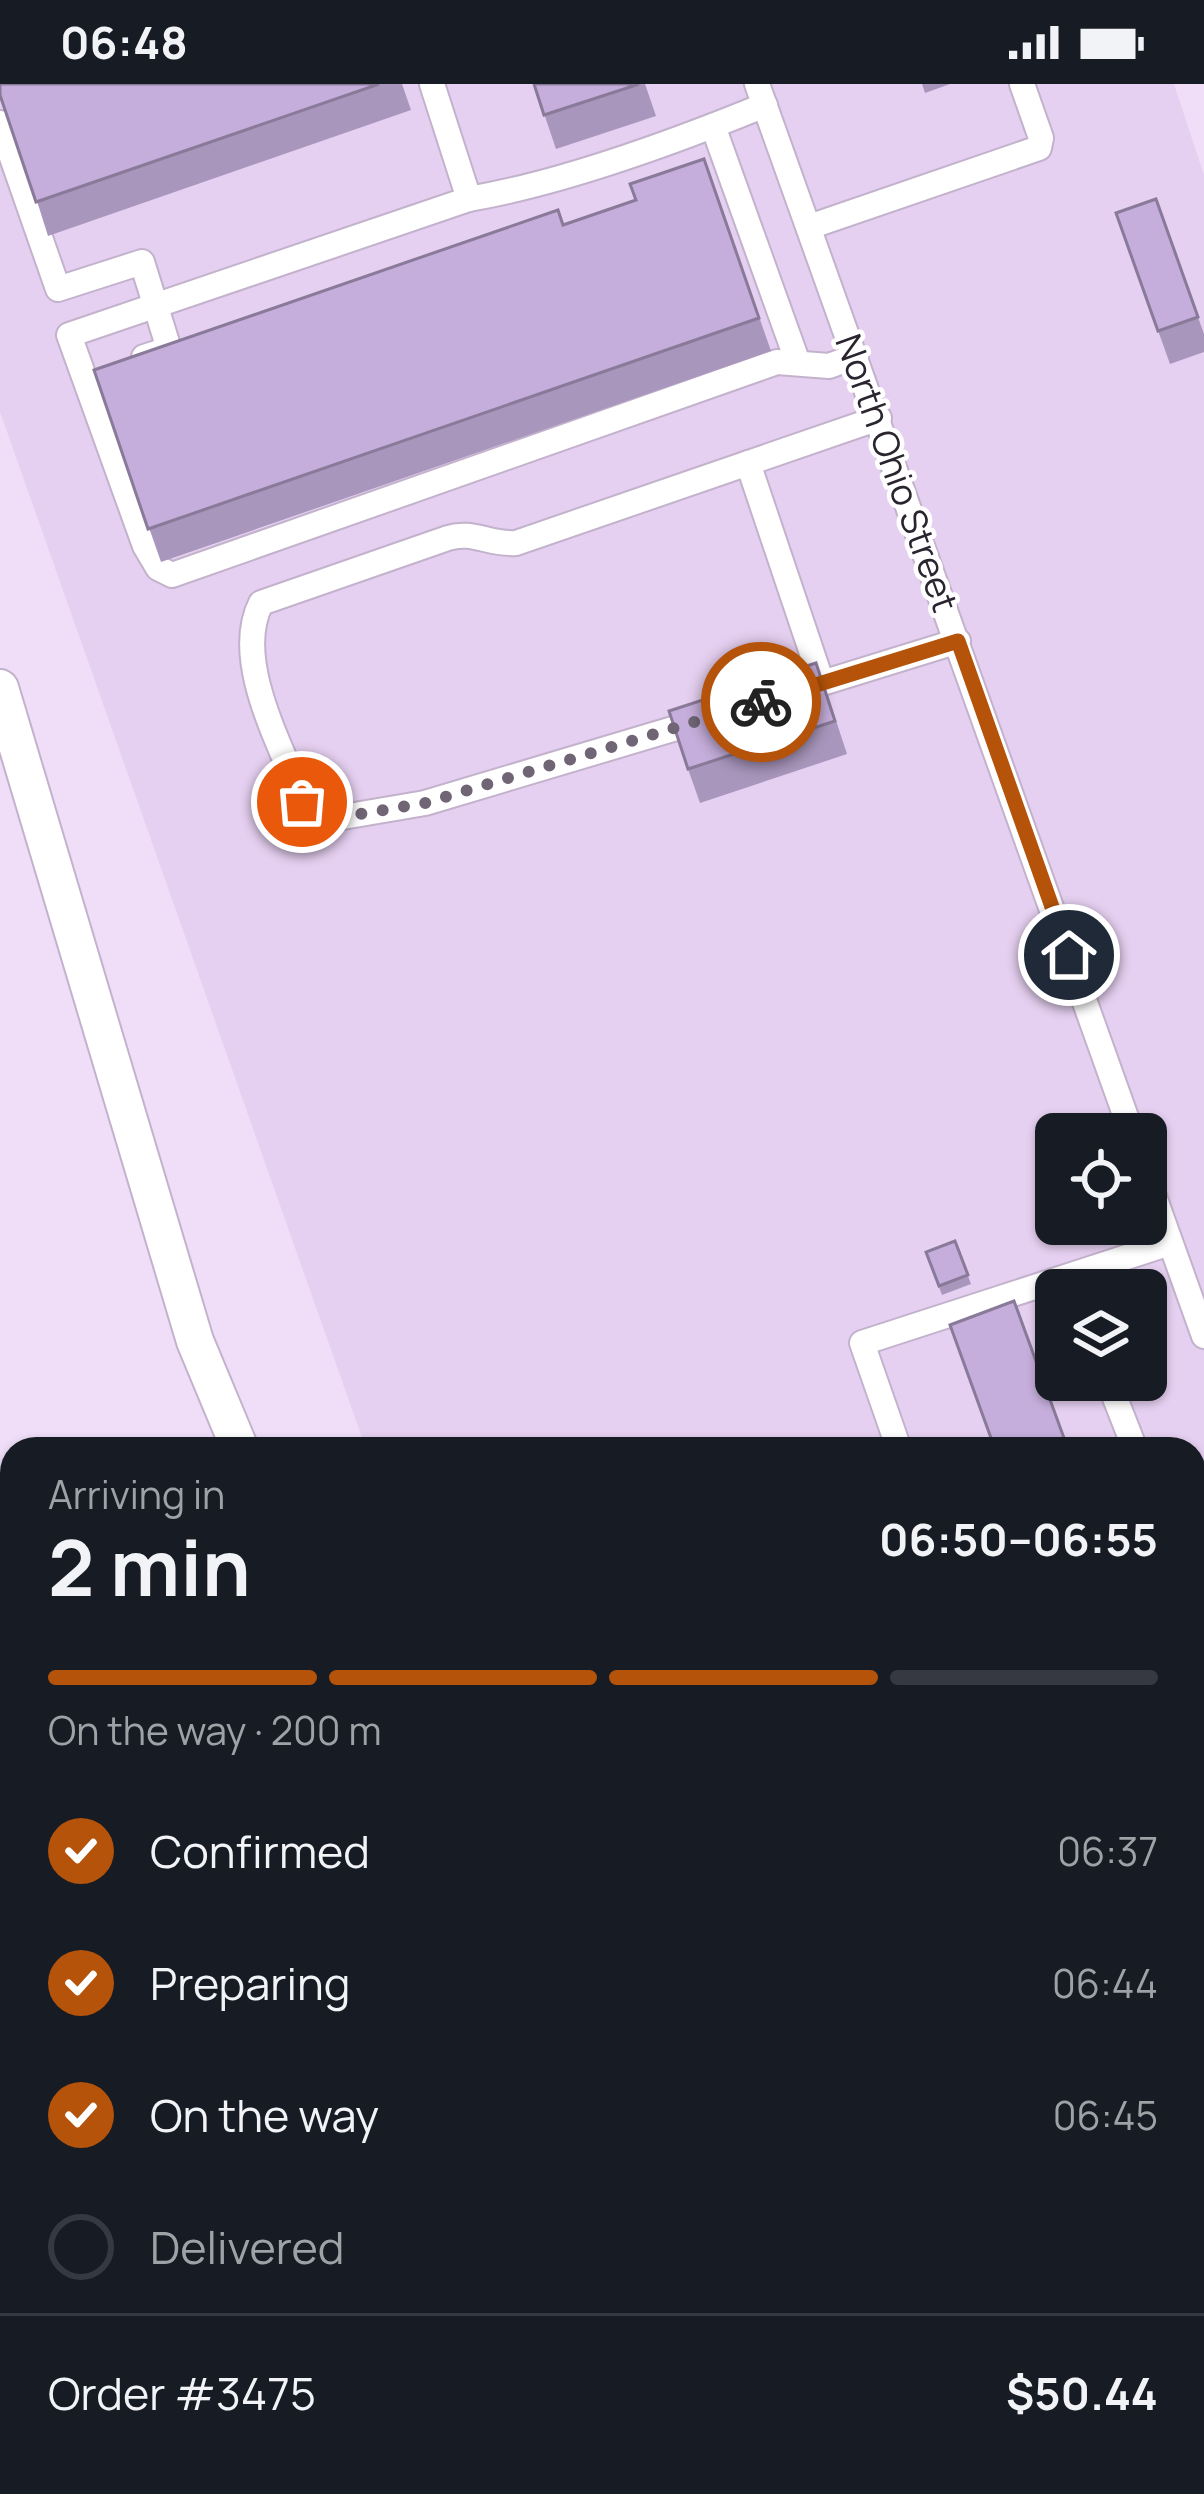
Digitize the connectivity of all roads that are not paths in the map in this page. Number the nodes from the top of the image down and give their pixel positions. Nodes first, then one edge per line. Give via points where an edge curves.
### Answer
1 (432, 84) edge
2 (1022, 84) edge
3 (761, 95) edge
4 (0, 123) edge
5 (713, 126) junction
6 (470, 199) junction
7 (809, 226) junction
8 (156, 306) junction
9 (856, 356) junction
10 (798, 363) junction
11 (106, 369) junction
12 (879, 418) junction
13 (748, 463) junction
14 (958, 641) junction
15 (822, 683) junction
16 (0, 688) edge
17 (778, 697) edge
18 (733, 710) edge
19 (1125, 1113) edge
20 (1167, 1234) edge
21 (1170, 1243) junction
22 (1106, 1269) edge
23 (1035, 1293) edge
24 (1204, 1336) edge
25 (1116, 1401) edge
26 (235, 1437) edge
27 (894, 1437) edge
28 (1130, 1437) edge

1 - 6 street
2 - 7 street via 1039,148
3 - 5 street
3 - 7 street, North Ohio Street
4 - 8 street via 58,290 142,262
5 - 6 street
5 - 10 street
6 - 8 street
7 - 9 street, North Ohio Street
8 - 11 street via 169,349
8 - 11 street via 69,335
9 - 10 street via 829,366
9 - 12 street, North Ohio Street
10 - 11 street via 777,362 172,575 145,546
12 - 13 street
12 - 14 street, North Ohio Street
13 - 15 street
13 - 18 street via 516,543 462,533 261,603 250,637 256,679 302,802 337,818 464,793
14 - 15 street
14 - 19 street, North Ohio Street
15 - 17 street
16 - 26 highway via 195,1341
20 - 21 street
21 - 22 street
21 - 24 street
23 - 27 street via 862,1343
25 - 28 street

